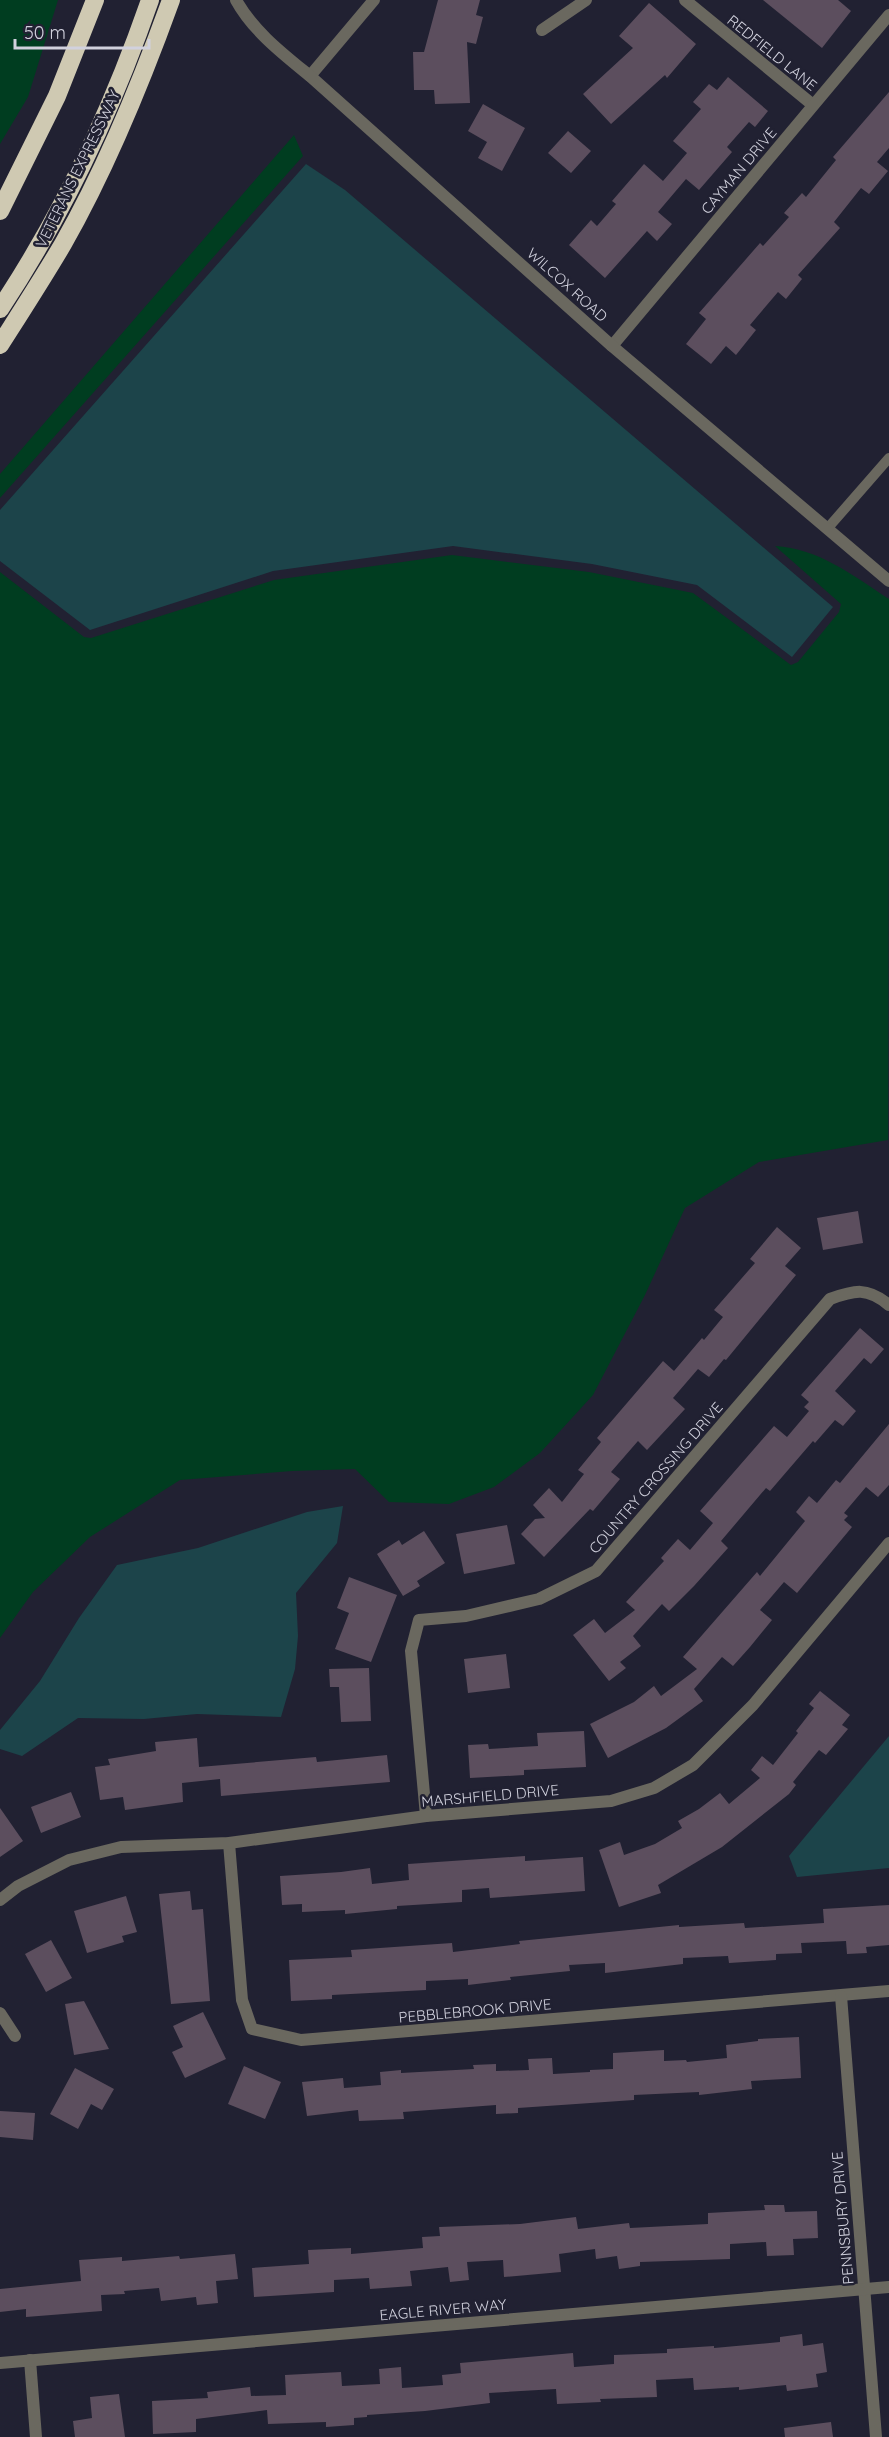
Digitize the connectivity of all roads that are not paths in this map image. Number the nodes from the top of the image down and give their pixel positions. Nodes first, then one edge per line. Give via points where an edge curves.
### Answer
1 (95, 0) edge
2 (171, 0) edge
3 (236, 0) edge
4 (374, 0) edge
5 (586, 0) edge
6 (685, 0) edge
7 (149, 4) edge
8 (889, 15) edge
9 (542, 30) dead end
10 (310, 76) junction
11 (813, 105) junction
12 (0, 211) edge
13 (0, 309) edge
14 (0, 345) edge
15 (612, 346) junction
16 (889, 458) edge
17 (827, 529) junction
18 (889, 581) edge
19 (889, 1305) edge
20 (889, 1543) edge
21 (426, 1815) junction
22 (229, 1843) junction
23 (0, 1900) edge
24 (889, 1991) edge
25 (841, 1996) junction
26 (0, 2013) edge
27 (15, 2036) dead end
28 (889, 2287) edge
29 (864, 2289) junction
30 (30, 2360) junction
31 (0, 2363) edge
32 (36, 2437) edge
33 (876, 2437) edge

1 - 12 highway via 57,96
2 - 14 highway, VETERANS EXPRESSWAY via 110,149 64,242
3 - 10 street, WILCOX ROAD via 273,46
4 - 10 street
5 - 9 street
6 - 11 street, REDFIELD LANE
7 - 13 highway via 92,142
8 - 11 street, CAYMAN DRIVE
10 - 15 street, WILCOX ROAD
11 - 15 street, CAYMAN DRIVE
15 - 17 street, WILCOX ROAD
16 - 17 lane
17 - 18 street, WILCOX ROAD
19 - 21 street, COUNTRY CROSSING DRIVE via 879,1296 854,1290 830,1299 596,1571 539,1599 466,1616 419,1620 411,1651
20 - 21 street, MARSHFIELD DRIVE via 753,1705 693,1765 654,1788 611,1802
21 - 22 street, MARSHFIELD DRIVE
22 - 23 street, MARSHFIELD DRIVE via 121,1847 69,1860 18,1886
22 - 25 street, PEBBLEBROOK DRIVE via 242,2000 252,2029 301,2040
24 - 25 street, PEBBLEBROOK DRIVE
25 - 29 street, PENNSBURY DRIVE
26 - 27 street
28 - 29 street, EAGLE RIVER WAY
29 - 30 street, EAGLE RIVER WAY
29 - 33 street, PENNSBURY DRIVE
30 - 31 street, EAGLE RIVER WAY
30 - 32 street

